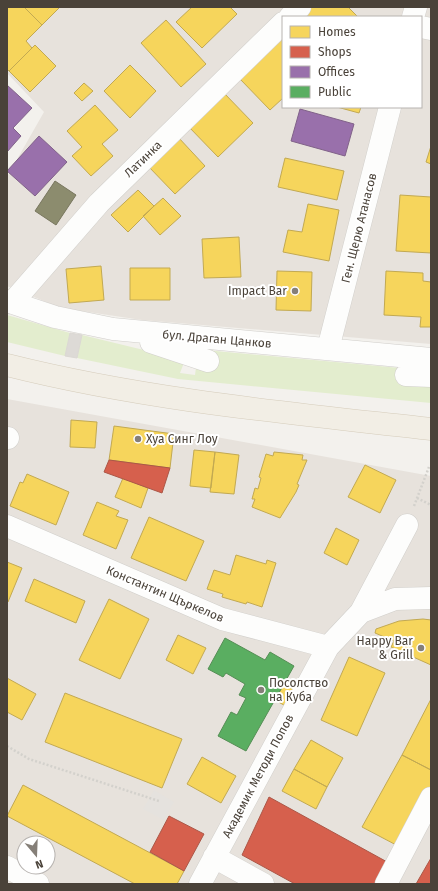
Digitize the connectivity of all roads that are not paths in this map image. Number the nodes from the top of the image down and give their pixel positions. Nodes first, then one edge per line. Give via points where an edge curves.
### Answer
1 (300, 7) edge
2 (291, 16) edge
3 (282, 24) edge
4 (390, 108) edge
5 (9, 302) edge
6 (111, 329) junction
7 (328, 349) junction
8 (431, 359) edge
9 (208, 361) dead end
10 (7, 366) edge
11 (406, 375) dead end
12 (431, 376) edge
13 (431, 429) edge
14 (407, 525) dead end
15 (7, 526) edge
16 (431, 598) edge
17 (361, 612) junction
18 (328, 647) junction
19 (431, 798) edge
20 (214, 857) junction
21 (7, 867) edge
22 (38, 884) edge
23 (200, 884) edge
24 (264, 884) edge
25 (386, 884) edge

1 - 2 street
3 - 5 street, Латинка via 98,203
4 - 7 street, Ген. Щерю Атанасов
5 - 6 street, бул. Драган Цанков via 55,317
6 - 7 street, бул. Драган Цанков
6 - 9 street
7 - 8 street, бул. Драган Цанков
10 - 13 main road via 56,378 219,405
11 - 12 street
14 - 17 street, Академик Методи Попов
15 - 18 street, Константин Щъркелов via 222,619
16 - 17 street, Академик Методи Попов via 395,599
17 - 18 street, Академик Методи Попов
18 - 20 street, Академик Методи Попов
19 - 25 street
20 - 23 street, Академик Методи Попов
20 - 24 street
21 - 22 street

